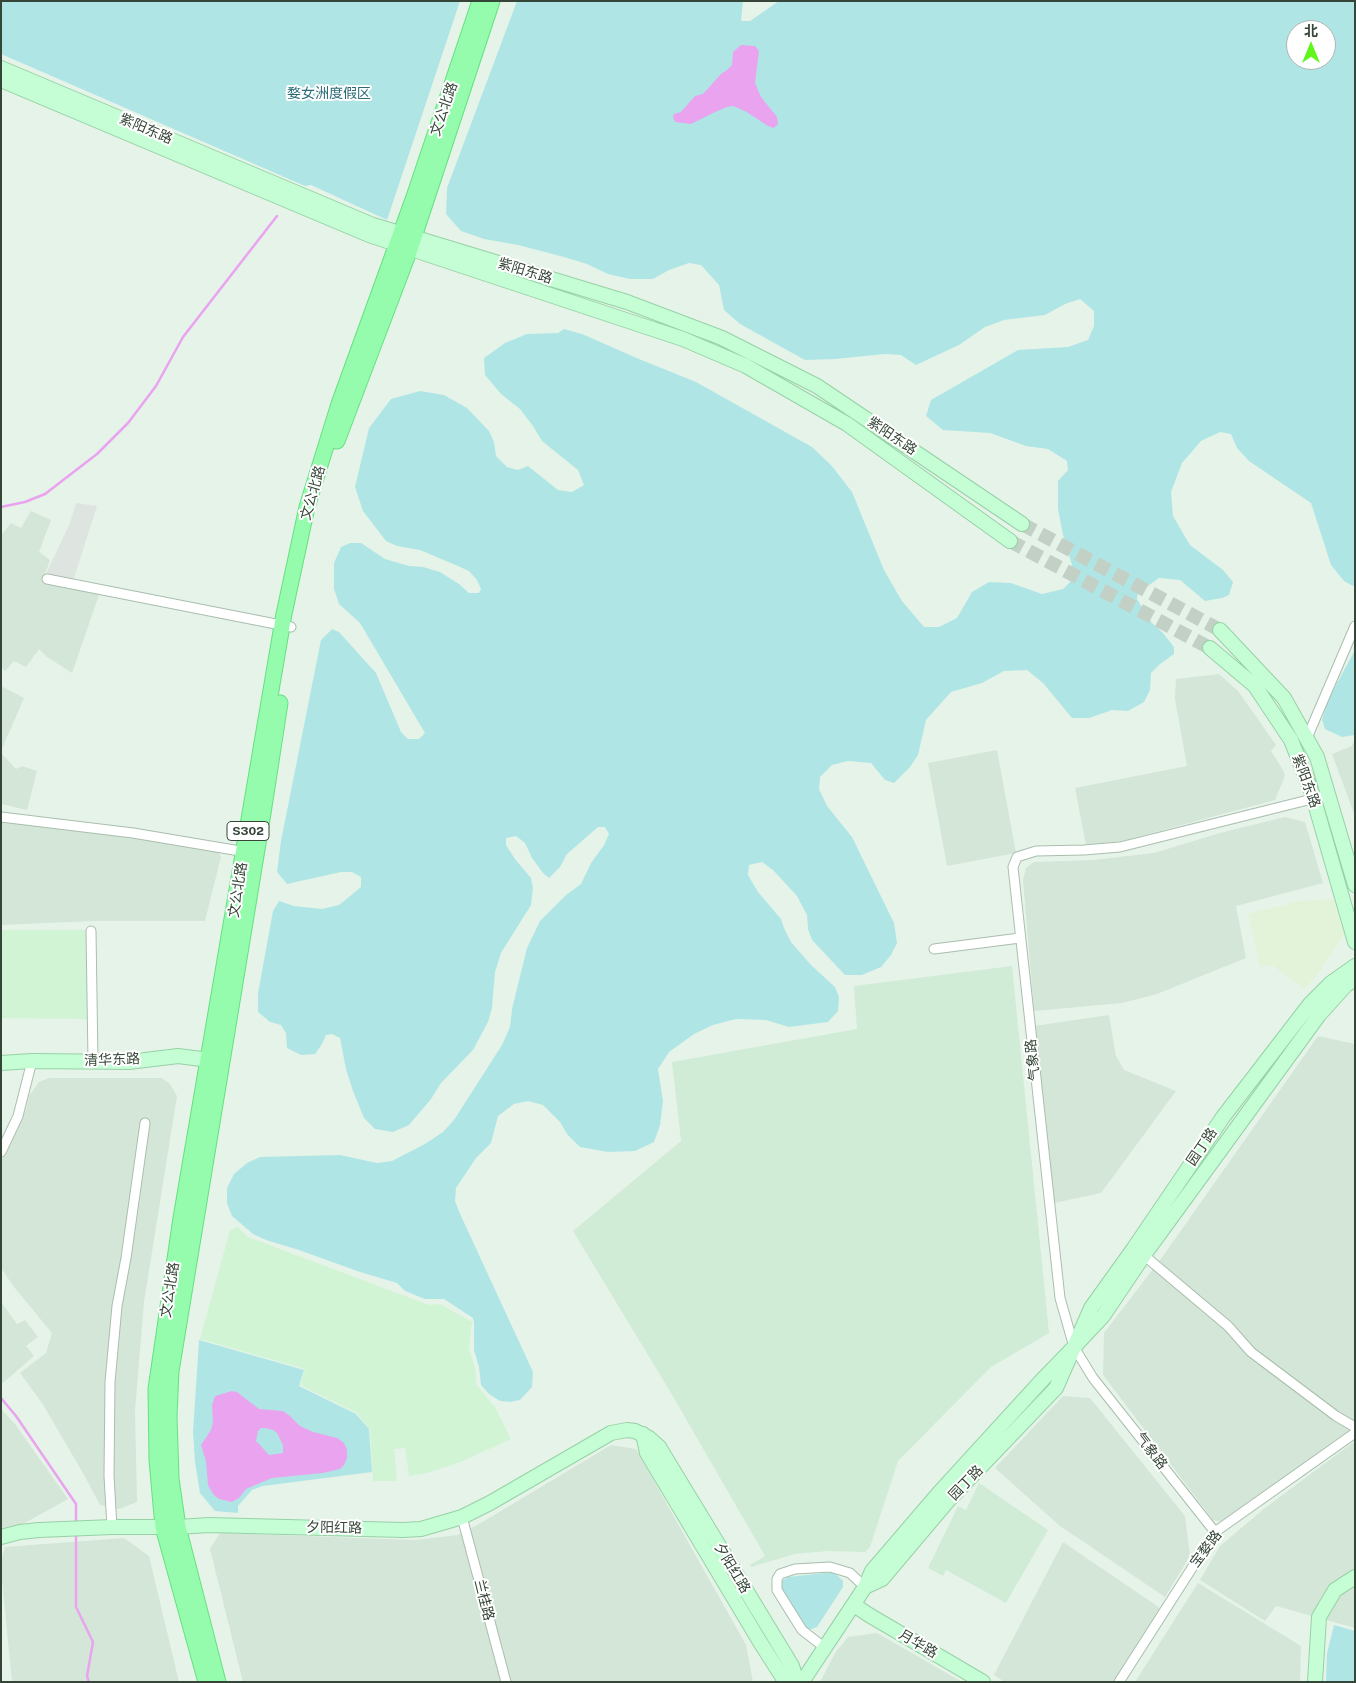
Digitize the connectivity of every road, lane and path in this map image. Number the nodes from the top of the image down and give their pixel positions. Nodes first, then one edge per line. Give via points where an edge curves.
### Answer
1 (480, 1) edge
2 (492, 1) edge
3 (1, 68) edge
4 (1, 80) edge
5 (405, 241) junction
6 (1022, 524) tunnel mouth
7 (1010, 541) tunnel mouth
8 (47, 579) dead end
9 (287, 626) junction
10 (1355, 626) edge
11 (1220, 630) tunnel mouth
12 (1210, 648) tunnel mouth
13 (1307, 738) junction
14 (1328, 795) junction
15 (1314, 800) junction
16 (1, 817) edge
17 (250, 853) junction
18 (1352, 864) edge
19 (1334, 870) junction
20 (1355, 886) edge
21 (91, 931) dead end
22 (1020, 938) junction
23 (1355, 942) edge
24 (934, 949) dead end
25 (1355, 966) edge
26 (1355, 979) edge
27 (32, 1061) junction
28 (93, 1061) junction
29 (216, 1061) junction
30 (1, 1063) edge
31 (146, 1123) dead end
32 (1, 1152) edge
33 (1139, 1251) junction
34 (1074, 1347) junction
35 (1355, 1426) edge
36 (1355, 1433) edge
37 (643, 1434) junction
38 (462, 1517) junction
39 (112, 1527) junction
40 (170, 1527) junction
41 (1215, 1532) junction
42 (1, 1538) edge
43 (1355, 1577) edge
44 (866, 1587) junction
45 (854, 1604) junction
46 (825, 1648) junction
47 (206, 1682) edge
48 (218, 1682) edge
49 (506, 1682) edge
50 (790, 1682) edge
51 (797, 1682) edge
52 (802, 1682) edge
53 (983, 1682) edge
54 (1119, 1682) edge
55 (1315, 1682) edge

1 - 5 main road, 文公北路 / S302
2 - 5 main road, 文公北路 / S302
3 - 5 main road, 紫阳东路
4 - 5 main road, 紫阳东路 via 369,235
5 - 6 main road, 紫阳东路 via 627,302 722,338 817,386
5 - 7 main road, 紫阳东路 via 683,338 746,366 847,424
5 - 9 main road, 文公北路 / S302 via 339,404 307,507
8 - 9 street
9 - 17 main road, 文公北路 / S302
10 - 13 street
11 - 13 main road, 紫阳东路 via 1284,698
12 - 15 main road, 紫阳东路 via 1255,686 1291,740
13 - 14 main road, 紫阳东路 via 1317,757
14 - 15 street, 气象路
14 - 18 main road, 紫阳东路
15 - 19 main road, 紫阳东路
15 - 22 street, 气象路 via 1120,847 1036,851 1017,857 1013,867
16 - 17 street
17 - 29 main road, 文公北路 / S302
18 - 19 main road
18 - 20 main road, 紫阳东路
19 - 23 main road, 紫阳东路
21 - 28 street
22 - 24 street
22 - 34 street, 气象路 via 1060,1298
25 - 33 main road, 园丁路 via 1310,1004 1223,1117
26 - 33 main road, 园丁路 via 1319,1015
27 - 28 main road, 清华东路
27 - 30 main road, 清华东路
27 - 32 street via 18,1116
28 - 29 main road, 清华东路 via 129,1062 178,1056
29 - 40 main road, 文公北路 / S302 via 177,1246 156,1388 157,1460
31 - 39 street via 117,1306 110,1382
33 - 34 main road, 园丁路 via 1091,1308
33 - 35 street via 1228,1326 1251,1352 1336,1416
34 - 41 street, 气象路 via 1094,1378
34 - 44 main road, 园丁路 via 938,1494 872,1571
36 - 41 street, 宝婺路
37 - 38 main road, 夕阳红路 via 627,1430 610,1433
37 - 50 main road, 夕阳红路 via 647,1453 656,1469 760,1642 783,1678
37 - 51 main road, 夕阳红路 via 659,1447 792,1666
38 - 40 main road, 夕阳红路 via 421,1529 403,1530 209,1525
38 - 49 street, 兰桂路
39 - 40 main road, 夕阳红路
39 - 42 main road, 夕阳红路 via 20,1532
40 - 47 main road, 文公北路 / S302
40 - 48 main road, 文公北路 / S302
41 - 54 street, 宝婺路
43 - 55 main road via 1335,1590 1319,1617
44 - 45 main road, 园丁路
44 - 46 street via 850,1573 830,1567 795,1569 780,1574 777,1590 802,1630
45 - 46 main road, 园丁路
45 - 53 main road, 月华路
46 - 52 main road, 园丁路

